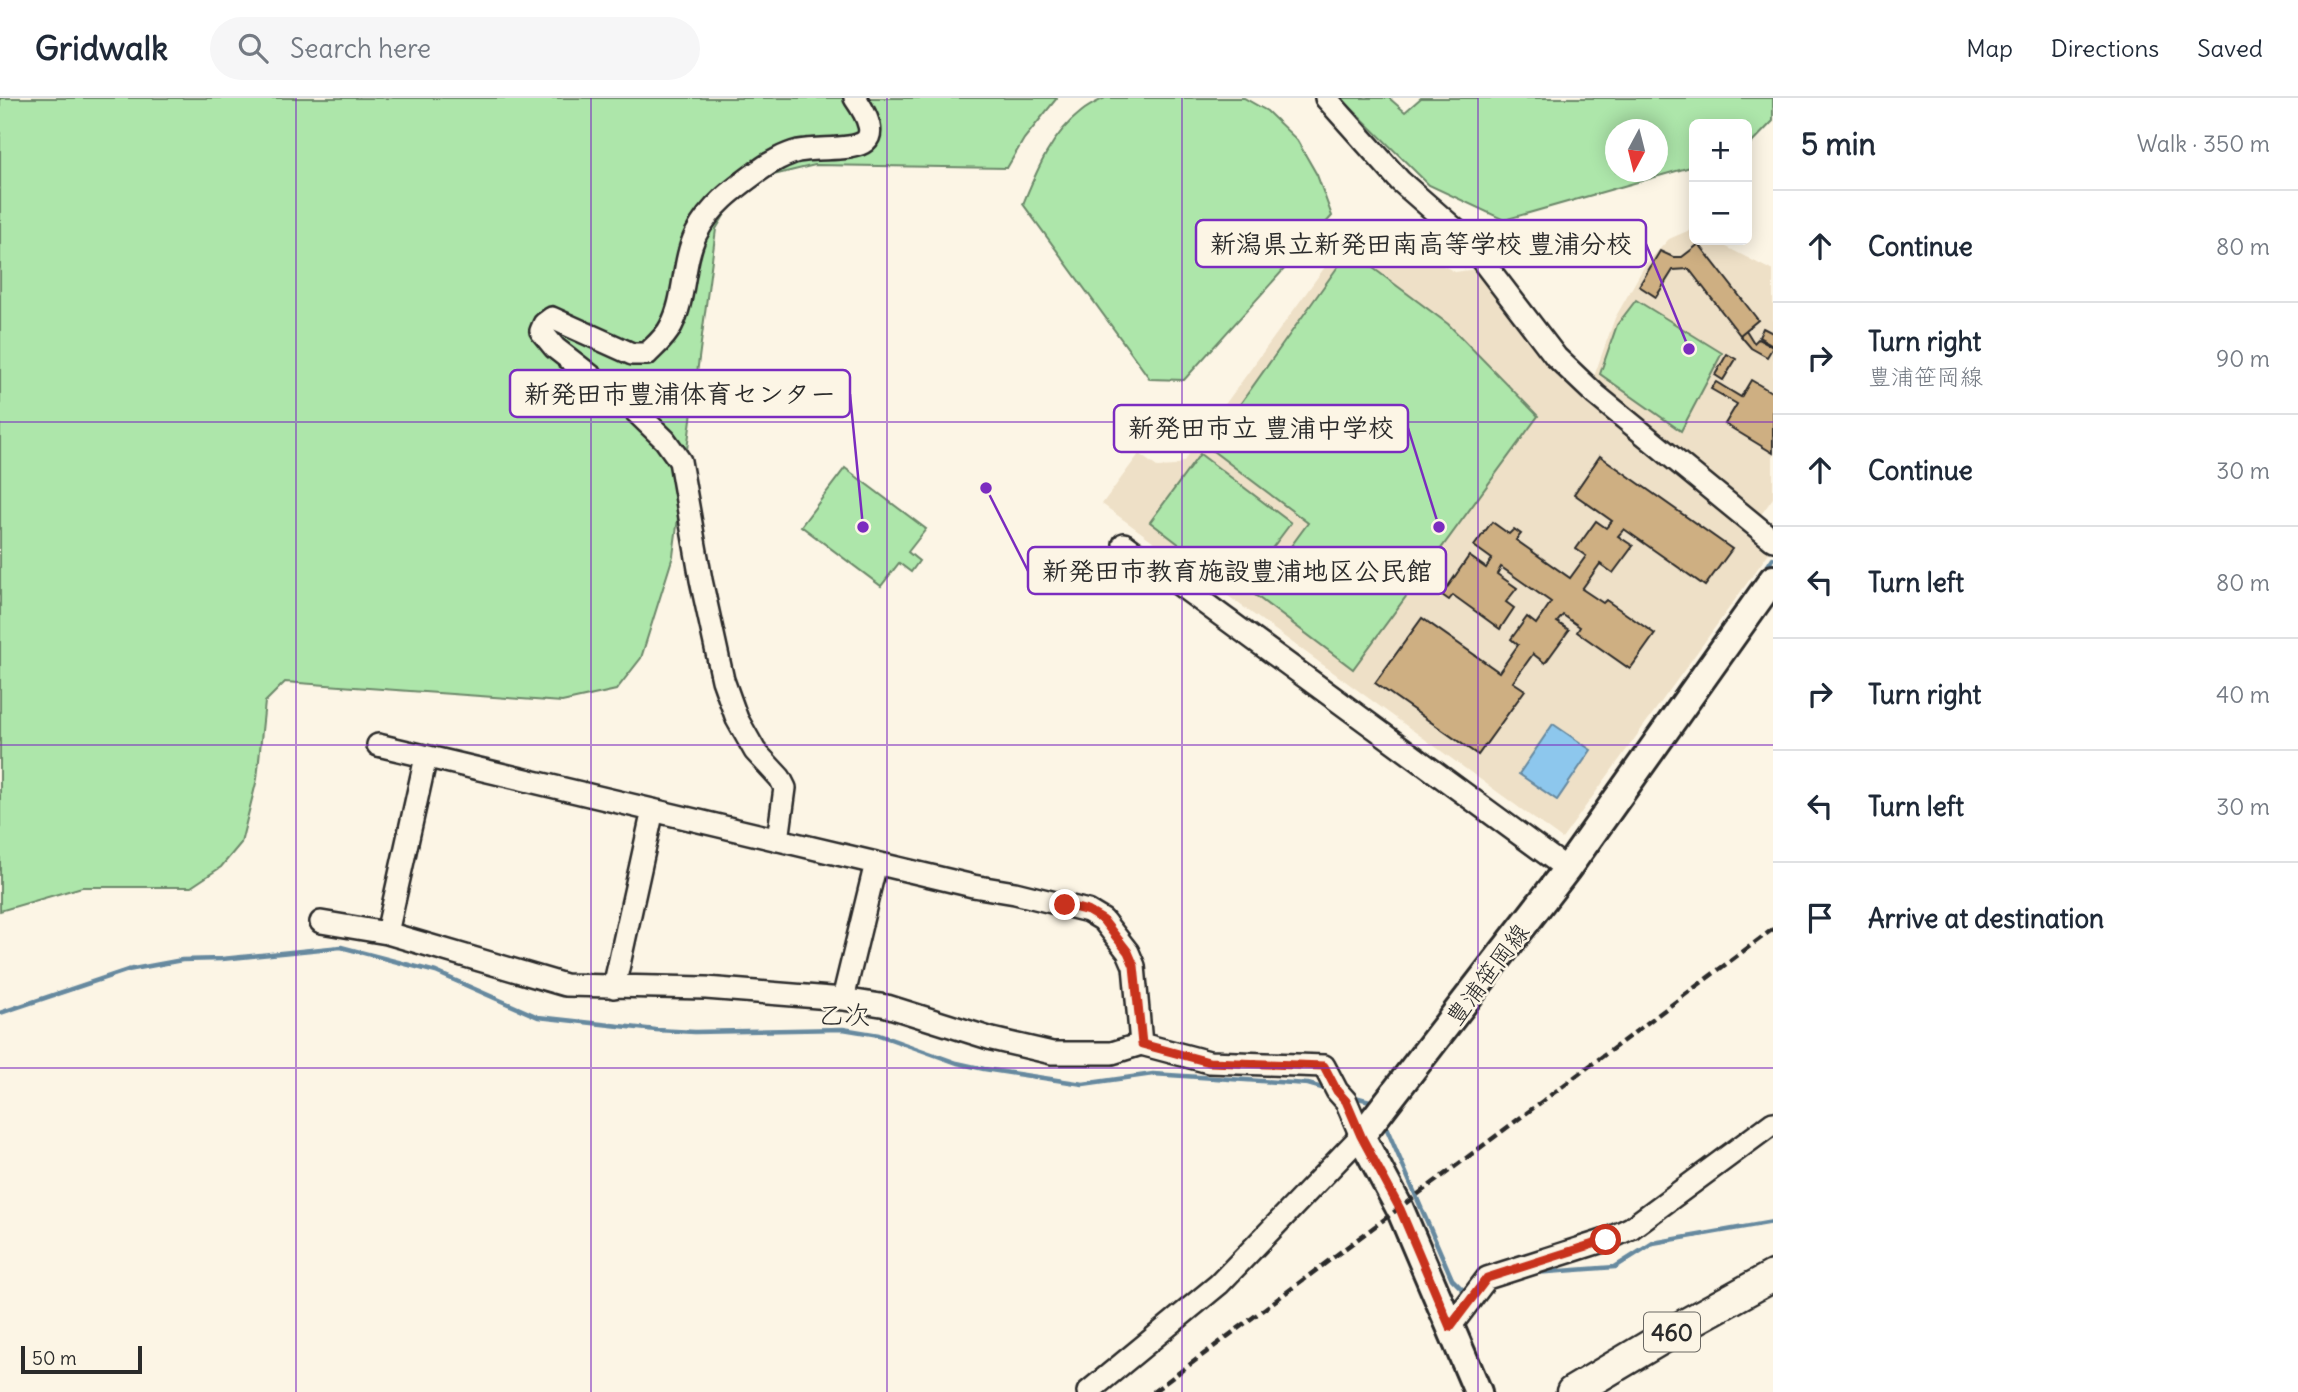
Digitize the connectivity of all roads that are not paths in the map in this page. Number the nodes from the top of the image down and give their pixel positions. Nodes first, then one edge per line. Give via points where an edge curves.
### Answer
1 (855, 98) edge
2 (1326, 98) edge
3 (1773, 540) edge
4 (1124, 544) dead end
5 (1773, 579) edge
6 (378, 745) dead end
7 (426, 757) junction
8 (653, 810) junction
9 (778, 839) junction
10 (876, 863) junction
11 (1567, 869) junction
12 (321, 922) dead end
13 (387, 933) junction
14 (614, 987) junction
15 (843, 999) junction
16 (1142, 1044) junction
17 (1773, 1123) edge
18 (1361, 1136) junction
19 (1773, 1276) edge
20 (1450, 1327) junction
21 (1088, 1392) edge
22 (1478, 1392) edge
23 (1572, 1392) edge

1 - 9 street via 869,117 866,141 850,148 797,152 763,167 711,210 696,234 671,326 647,354 632,354 552,318 541,331 555,348 629,406 680,460 723,680 755,751 785,788
2 - 3 street via 1400,181 1465,239 1556,357
4 - 11 street
5 - 11 main road, 豊浦笹岡線
6 - 7 street
7 - 8 street
7 - 13 street
8 - 9 street
8 - 14 street
9 - 10 street
10 - 15 street
10 - 16 street via 1077,908 1103,920 1134,966
11 - 18 main road, 豊浦笹岡線
12 - 13 street
13 - 14 street via 565,985
14 - 15 street via 706,988
15 - 16 street via 887,1006 1052,1053 1112,1052
16 - 18 street via 1209,1062 1324,1066
17 - 20 street via 1631,1228 1487,1278
18 - 20 main road via 1400,1209
18 - 21 street via 1219,1284
19 - 23 highway, 460
20 - 22 main road

